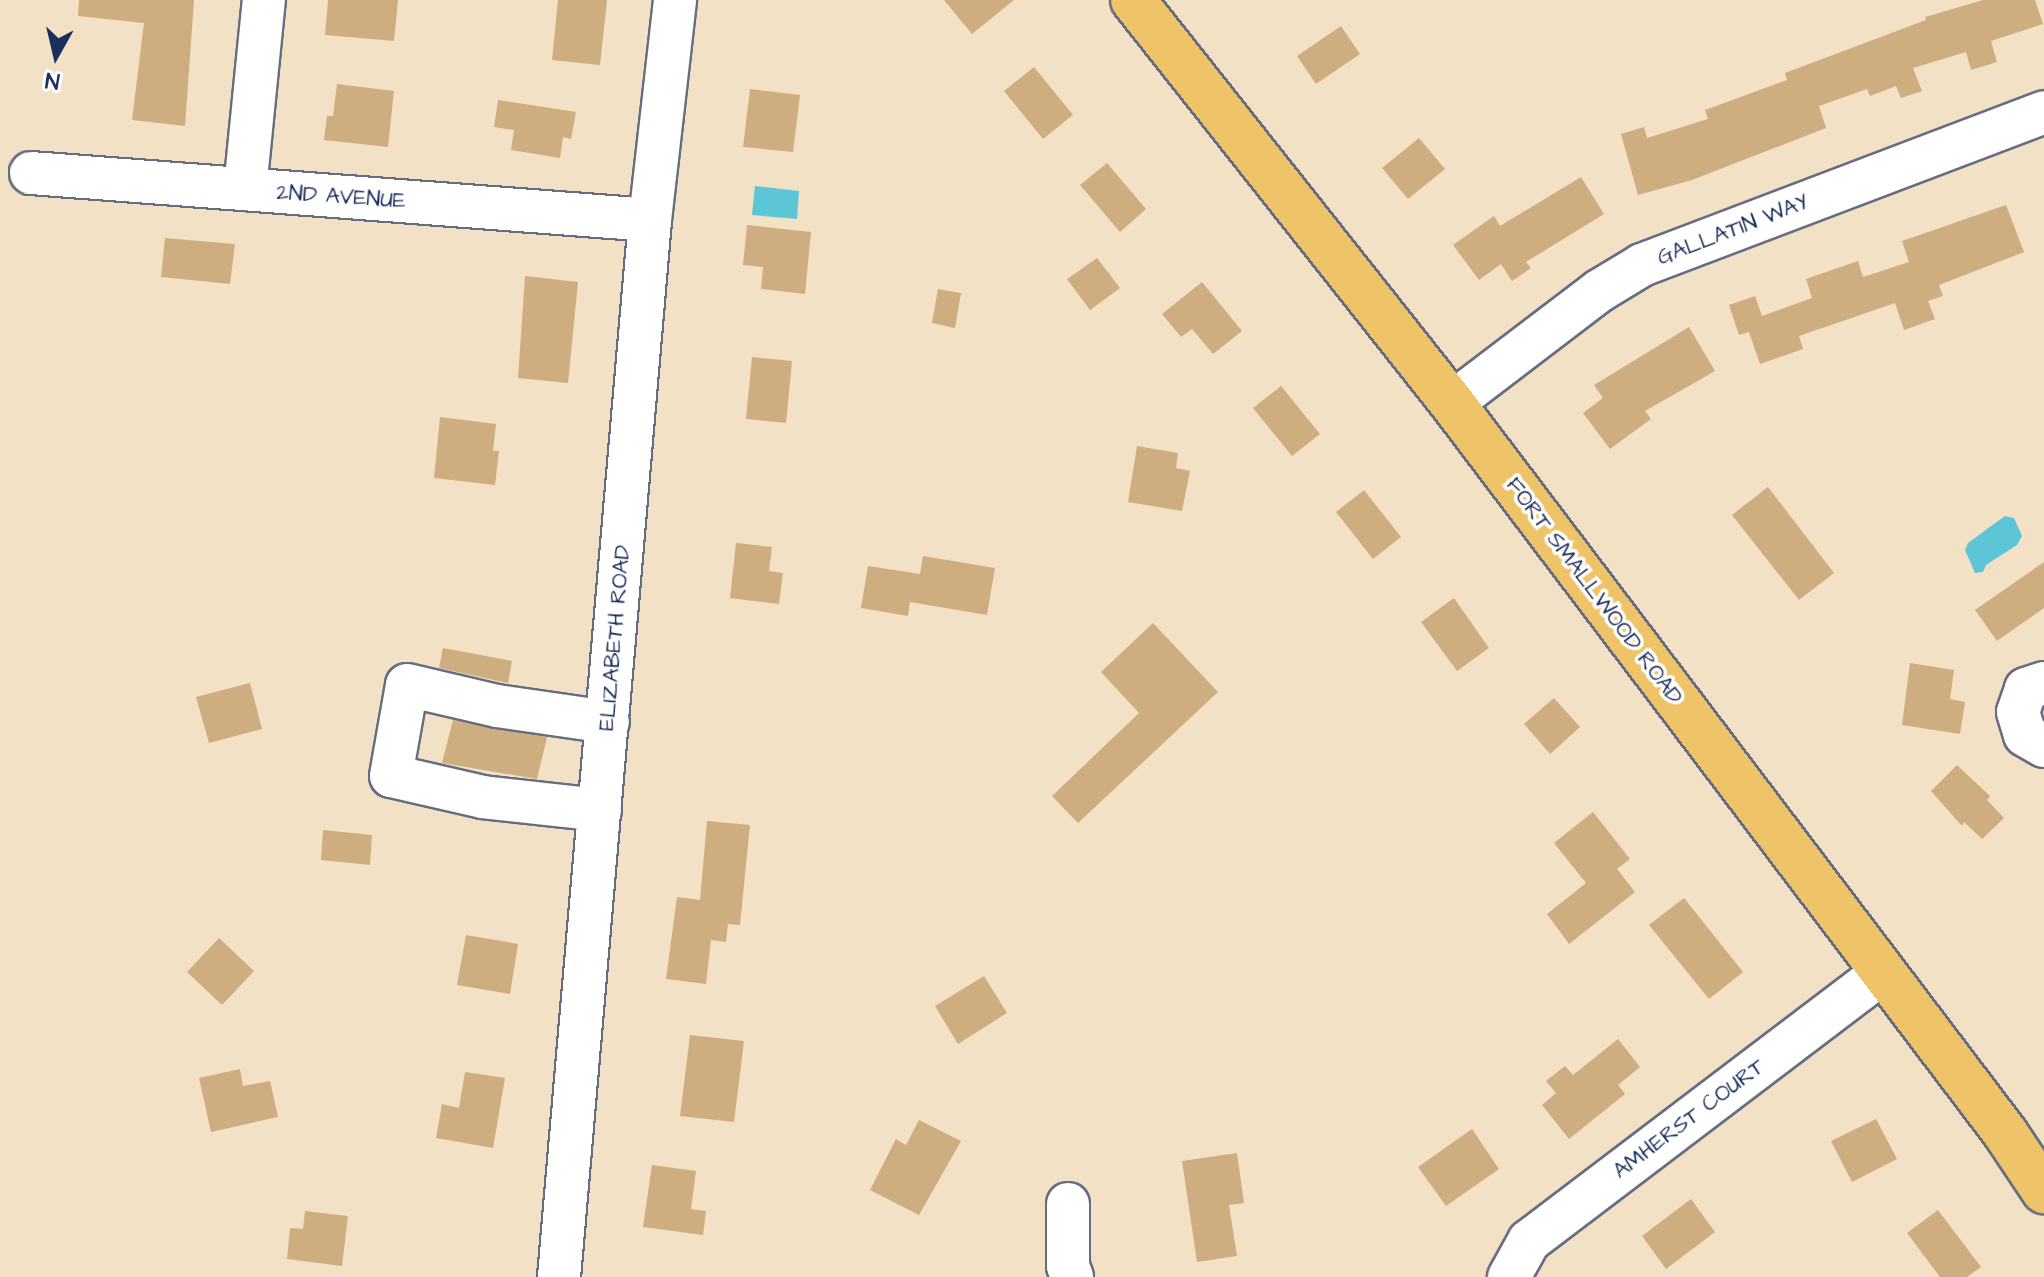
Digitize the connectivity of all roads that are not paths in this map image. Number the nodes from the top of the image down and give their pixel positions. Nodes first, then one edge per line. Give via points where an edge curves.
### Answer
1 (264, 0) edge
2 (675, 0) edge
3 (1133, 0) edge
4 (2040, 122) edge
5 (31, 173) dead end
6 (245, 189) junction
7 (650, 220) junction
8 (1452, 403) junction
9 (2044, 683) edge
10 (608, 722) junction
11 (2044, 746) edge
12 (600, 810) junction
13 (1883, 972) junction
14 (2044, 1191) edge
15 (1068, 1204) dead end
16 (559, 1277) edge
17 (1072, 1277) edge
18 (1509, 1277) edge

1 - 6 street
2 - 7 street, ELIZABETH ROAD
3 - 8 main road, FORT SMALLWOOD ROAD
4 - 8 street, GALLATIN WAY via 1894,167 1642,265 1599,291
5 - 6 street, 2ND AVENUE
6 - 7 street, 2ND AVENUE
7 - 10 street, ELIZABETH ROAD
8 - 13 main road, FORT SMALLWOOD ROAD
9 - 11 street via 2026,689 2018,712 2025,735
10 - 12 street, ELIZABETH ROAD
10 - 12 street via 497,706 407,685 391,776 483,797
12 - 16 street, ELIZABETH ROAD
13 - 14 main road, FORT SMALLWOOD ROAD
13 - 18 street, AMHERST COURT via 1529,1241
15 - 17 street

